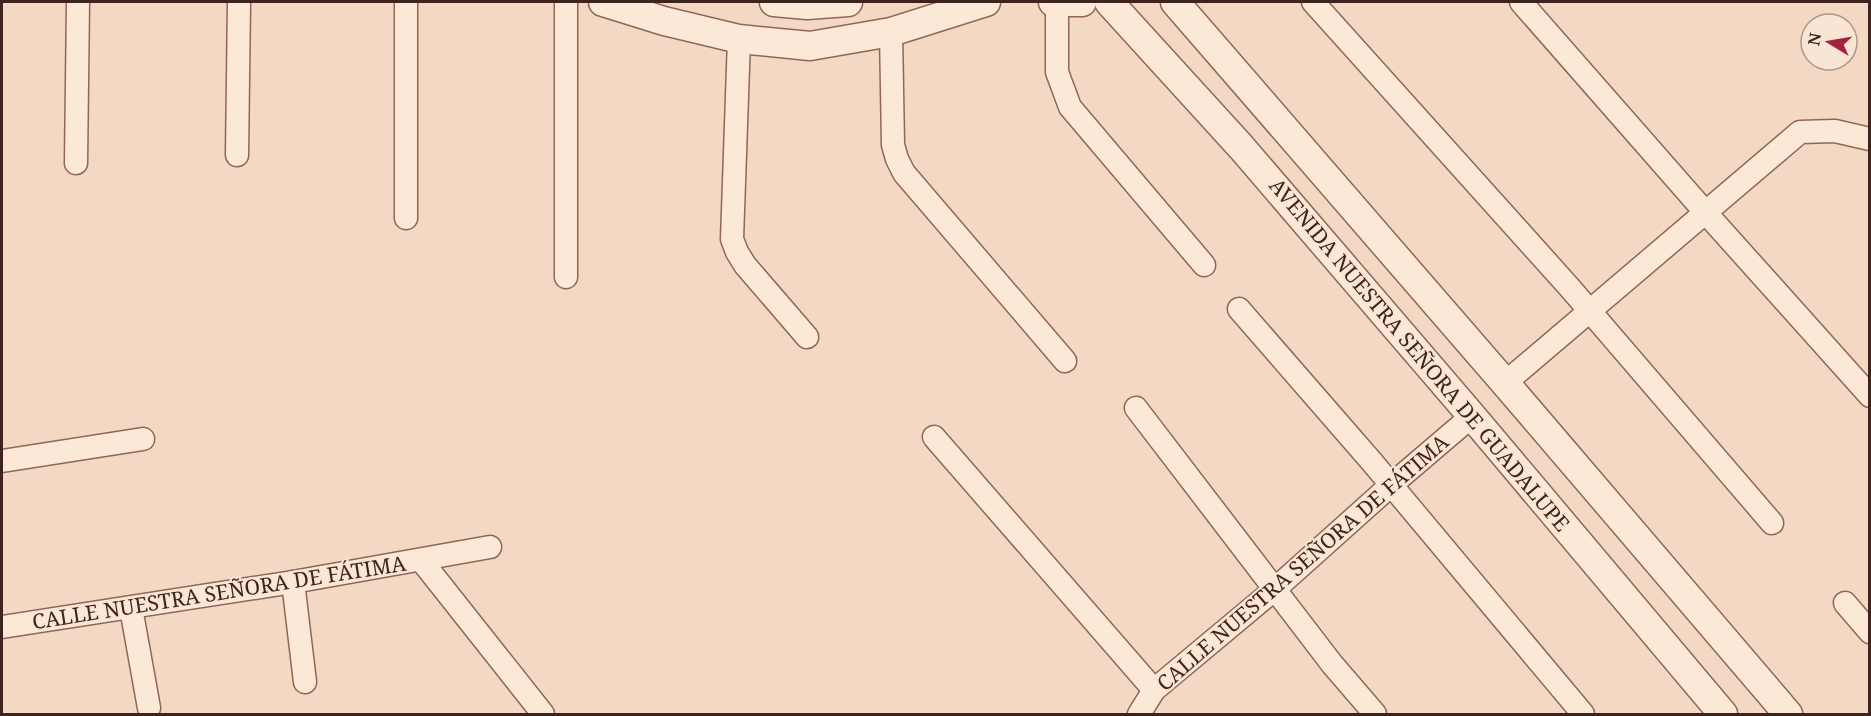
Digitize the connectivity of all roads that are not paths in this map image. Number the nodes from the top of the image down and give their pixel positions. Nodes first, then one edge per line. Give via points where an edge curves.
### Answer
1 (78, 2) edge
2 (239, 2) edge
3 (406, 2) edge
4 (566, 2) edge
5 (603, 2) edge
6 (774, 2) edge
7 (848, 2) edge
8 (986, 2) edge
9 (1064, 2) edge
10 (1109, 2) edge
11 (1175, 2) edge
12 (1313, 2) edge
13 (1521, 2) edge
14 (809, 3) edge
15 (891, 32) junction
16 (739, 39) junction
17 (1869, 140) edge
18 (237, 155) dead end
19 (76, 163) dead end
20 (1706, 213) junction
21 (406, 218) dead end
22 (1204, 265) dead end
23 (566, 277) dead end
24 (1239, 309) dead end
25 (1589, 311) junction
26 (807, 337) dead end
27 (1065, 361) dead end
28 (1505, 383) junction
29 (1869, 396) edge
30 (1136, 408) dead end
31 (1472, 416) junction
32 (934, 436) dead end
33 (143, 439) dead end
34 (2, 461) edge
35 (1390, 486) junction
36 (1772, 523) dead end
37 (490, 547) dead end
38 (421, 560) junction
39 (293, 582) junction
40 (1275, 589) junction
41 (1845, 603) dead end
42 (131, 608) junction
43 (2, 627) edge
44 (1869, 632) edge
45 (306, 682) dead end
46 (1154, 690) junction
47 (149, 708) dead end
48 (543, 714) edge
49 (1139, 714) edge
50 (1375, 714) edge
51 (1583, 714) edge
52 (1723, 714) edge
53 (1788, 714) edge

1 - 19 street
2 - 18 street
3 - 21 street
4 - 23 street
5 - 16 street
6 - 14 street
7 - 14 street
8 - 15 street
9 - 22 street via 1057,72 1070,108
10 - 31 street, AVENIDA NUESTRA SEÑORA DE GUADALUPE via 1242,148
11 - 28 street, AVENIDA NUESTRA SEÑORA DE GUADALUPE
12 - 25 street
13 - 20 street
15 - 16 street via 810,46
15 - 27 street via 893,145 904,173
16 - 26 street via 732,239 744,265
17 - 20 street via 1835,131 1800,132
20 - 25 street
20 - 29 street
24 - 35 street
25 - 28 street
25 - 36 street
28 - 53 street, AVENIDA NUESTRA SEÑORA DE GUADALUPE
30 - 40 street
31 - 35 street, CALLE NUESTRA SEÑORA DE FÁTIMA
31 - 52 street, AVENIDA NUESTRA SEÑORA DE GUADALUPE
32 - 46 street
33 - 34 street
35 - 40 street, CALLE NUESTRA SEÑORA DE FÁTIMA
35 - 51 street
37 - 38 street
38 - 39 street, CALLE NUESTRA SEÑORA DE FÁTIMA
38 - 48 street, CALLE NUESTRA SEÑORA DE FÁTIMA
39 - 42 street, CALLE NUESTRA SEÑORA DE FÁTIMA
39 - 45 street
40 - 46 street, CALLE NUESTRA SEÑORA DE FÁTIMA
40 - 50 street
41 - 44 street
42 - 43 street, CALLE NUESTRA SEÑORA DE FÁTIMA
42 - 47 street
46 - 49 street, CALLE NUESTRA SEÑORA DE FÁTIMA

